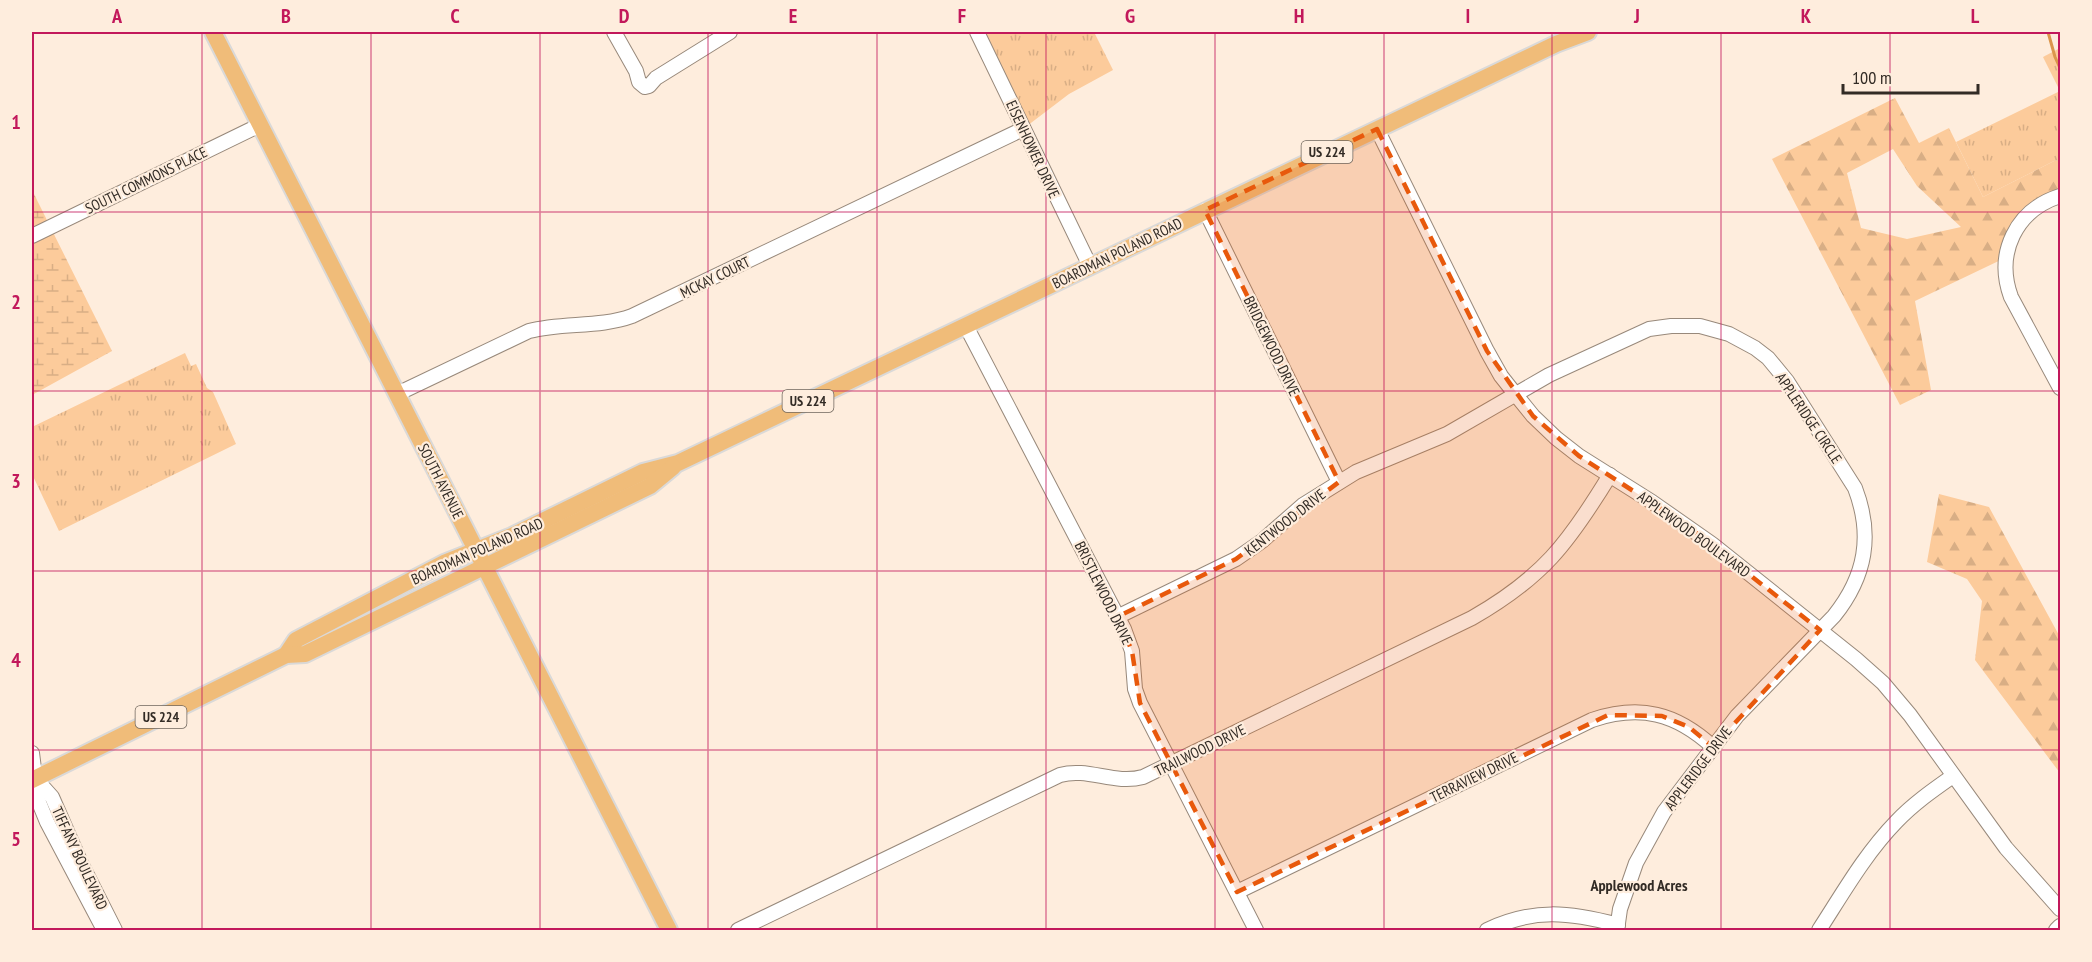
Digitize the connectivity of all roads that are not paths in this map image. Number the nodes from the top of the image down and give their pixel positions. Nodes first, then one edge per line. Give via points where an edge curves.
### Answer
1 (213, 32) edge
2 (614, 32) edge
3 (730, 32) edge
4 (977, 32) edge
5 (1577, 32) edge
6 (1588, 32) edge
7 (1556, 44) junction
8 (260, 125) junction
9 (1023, 129) junction
10 (1377, 129) junction
11 (2061, 196) edge
12 (1205, 210) junction
13 (32, 236) edge
14 (1090, 266) junction
15 (966, 326) junction
16 (2061, 388) edge
17 (397, 394) junction
18 (1516, 395) junction
19 (678, 463) junction
20 (1610, 476) junction
21 (1339, 482) junction
22 (476, 550) junction
23 (484, 565) junction
24 (1117, 616) junction
25 (1820, 630) junction
26 (286, 655) junction
27 (1713, 747) junction
28 (32, 753) edge
29 (1171, 764) junction
30 (1953, 776) junction
31 (33, 779) edge
32 (1237, 892) junction
33 (2061, 909) edge
34 (2061, 926) edge
35 (1617, 928) edge
36 (104, 930) edge
37 (115, 930) edge
38 (669, 930) edge
39 (738, 930) edge
40 (1256, 930) edge
41 (1487, 930) edge
42 (1819, 930) edge
43 (2056, 930) edge

1 - 8 main road, SOUTH AVENUE
2 - 3 street via 645,87
4 - 9 street, EISENHOWER DRIVE
5 - 7 main road, BOARDMAN POLAND ROAD / US 224
6 - 7 main road, BOARDMAN POLAND ROAD / US 224
7 - 10 main road, BOARDMAN POLAND ROAD / US 224
8 - 13 street, SOUTH COMMONS PLACE
8 - 17 main road, SOUTH AVENUE
9 - 14 street, EISENHOWER DRIVE
9 - 17 street, MCKAY COURT via 632,316 599,324 529,331
10 - 12 main road, BOARDMAN POLAND ROAD / US 224
10 - 18 street, APPLEWOOD BOULEVARD via 1486,351
11 - 16 street via 2032,210 2019,225 2009,245 2005,274 2023,323
12 - 14 main road, BOARDMAN POLAND ROAD / US 224
12 - 21 street, BRIDGEWOOD DRIVE
14 - 15 main road, BOARDMAN POLAND ROAD / US 224
15 - 19 main road, BOARDMAN POLAND ROAD / US 224
15 - 24 street, BRISTLEWOOD DRIVE
17 - 22 main road, SOUTH AVENUE
18 - 20 street, APPLEWOOD BOULEVARD via 1556,438
18 - 21 street, KENTWOOD DRIVE via 1448,434
18 - 25 street, APPLERIDGE CIRCLE via 1649,329 1700,326 1729,334 1768,358 1855,488 1862,507 1864,550 1858,577 1847,600
19 - 22 main road, BOARDMAN POLAND ROAD / US 224 via 643,472
19 - 23 main road, BOARDMAN POLAND ROAD / US 224 via 650,486
20 - 25 street, APPLEWOOD BOULEVARD via 1686,525
20 - 29 street, TRAILWOOD DRIVE via 1561,549 1501,601
21 - 24 street, KENTWOOD DRIVE via 1303,505 1236,559
22 - 23 main road, SOUTH AVENUE
22 - 26 main road, BOARDMAN POLAND ROAD / US 224 via 444,562 296,640
23 - 26 main road, BOARDMAN POLAND ROAD / US 224 via 305,654
23 - 38 main road, SOUTH AVENUE
24 - 29 street, BRISTLEWOOD DRIVE via 1132,651 1137,697
25 - 27 street, APPLERIDGE DRIVE
25 - 30 street, APPLEWOOD BOULEVARD via 1883,683
26 - 31 main road, BOARDMAN POLAND ROAD / US 224
27 - 32 street, TERRAVIEW DRIVE via 1689,727 1662,716 1632,712 1608,715
27 - 35 street, APPLERIDGE DRIVE via 1646,843 1628,885
28 - 31 street
29 - 32 street, BRISTLEWOOD DRIVE
29 - 39 street, TRAILWOOD DRIVE via 1129,780 1085,772 1060,776
30 - 33 street, APPLEWOOD BOULEVARD via 2006,848
30 - 42 street via 1914,805 1883,836
31 - 36 street, TIFFANY BOULEVARD via 47,822
31 - 37 street, TIFFANY BOULEVARD via 52,797
32 - 40 street, BRISTLEWOOD DRIVE
34 - 43 street
35 - 41 street via 1586,916 1550,913 1513,919

